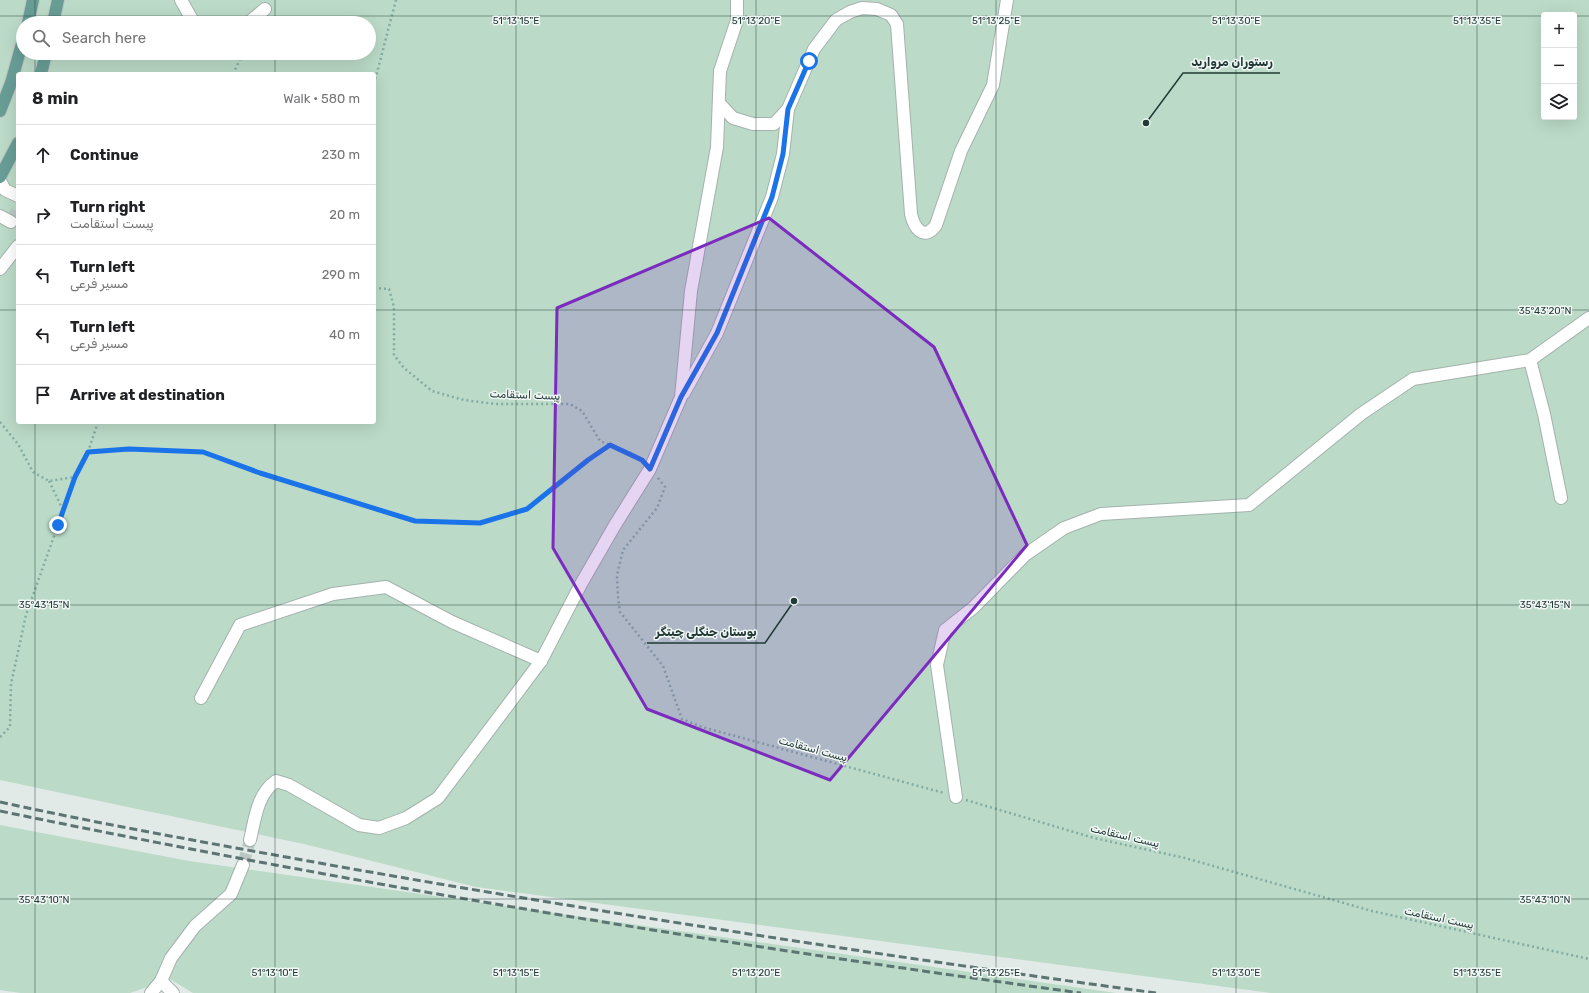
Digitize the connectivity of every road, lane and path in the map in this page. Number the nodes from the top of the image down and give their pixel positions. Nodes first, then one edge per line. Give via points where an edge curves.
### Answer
1 (33, 0) edge
2 (58, 0) edge
3 (181, 0) edge
4 (396, 0) edge
5 (737, 0) edge
6 (1007, 0) edge
7 (265, 9) dead end
8 (30, 16) edge
9 (55, 16) edge
10 (190, 16) edge
11 (256, 16) edge
12 (17, 60) edge
13 (44, 60) edge
14 (239, 60) edge
15 (41, 72) edge
16 (233, 72) edge
17 (376, 76) edge
18 (719, 103) junction
19 (788, 109) junction
20 (0, 111) edge
21 (16, 151) edge
22 (0, 177) edge
23 (0, 181) edge
24 (16, 195) edge
25 (16, 249) edge
26 (0, 269) edge
27 (376, 288) edge
28 (1589, 318) edge
29 (1530, 360) junction
30 (681, 397) junction
31 (0, 422) edge
32 (97, 424) edge
33 (610, 445) junction
34 (88, 452) junction
35 (650, 469) junction
36 (75, 477) junction
37 (49, 481) junction
38 (1561, 498) dead end
39 (64, 510) junction
40 (542, 661) junction
41 (201, 698) dead end
42 (0, 736) edge
43 (956, 797) junction
44 (250, 840) tunnel mouth
45 (243, 865) tunnel mouth
46 (1589, 959) edge
47 (161, 981) junction
48 (151, 993) edge
49 (173, 993) edge

1 - 8 main road
2 - 9 main road
3 - 10 street
4 - 17 path
5 - 18 street via 737,20 720,71
6 - 19 street via 993,85 961,151 933,230 926,233 920,231 914,225 911,214 897,24 891,15 877,9 862,8 836,20 814,49
7 - 11 street
12 - 20 main road
13 - 15 main road
14 - 16 path
18 - 19 street via 733,118 753,124 774,124
18 - 30 street via 717,147 691,291
19 - 30 street via 783,154 772,197 717,333
21 - 22 main road
23 - 24 street via 5,190
25 - 26 street
27 - 33 path, پیست استقامت via 389,289 394,307 394,355 404,368 432,391 464,400 495,404 570,404 582,411 600,441
28 - 29 street
29 - 38 street
29 - 43 street via 1413,378 1361,414 1249,505 1101,514 1064,528 1025,555 973,608 945,630 937,665
30 - 35 street
31 - 37 path via 18,444 33,472
32 - 34 path
33 - 34 path via 527,509 480,523 415,521 260,473 203,452 129,449
33 - 35 path, پیست استقامت via 642,460
34 - 36 path
35 - 40 street via 584,578
35 - 43 path, پیست استقامت via 665,487 656,508 623,550 617,575 620,612 663,666 682,719 702,727
36 - 37 path
36 - 39 path
37 - 39 path
39 - 42 path via 26,615 11,684 10,728
40 - 41 street via 452,622 386,587 333,594 240,626
40 - 44 street via 438,798 406,818 379,828 359,825 289,785 276,781 267,787 256,809
43 - 46 path, پیست استقامت via 1094,838 1185,858 1372,911
45 - 47 street via 231,894 195,926 171,958
47 - 48 street
47 - 49 street

